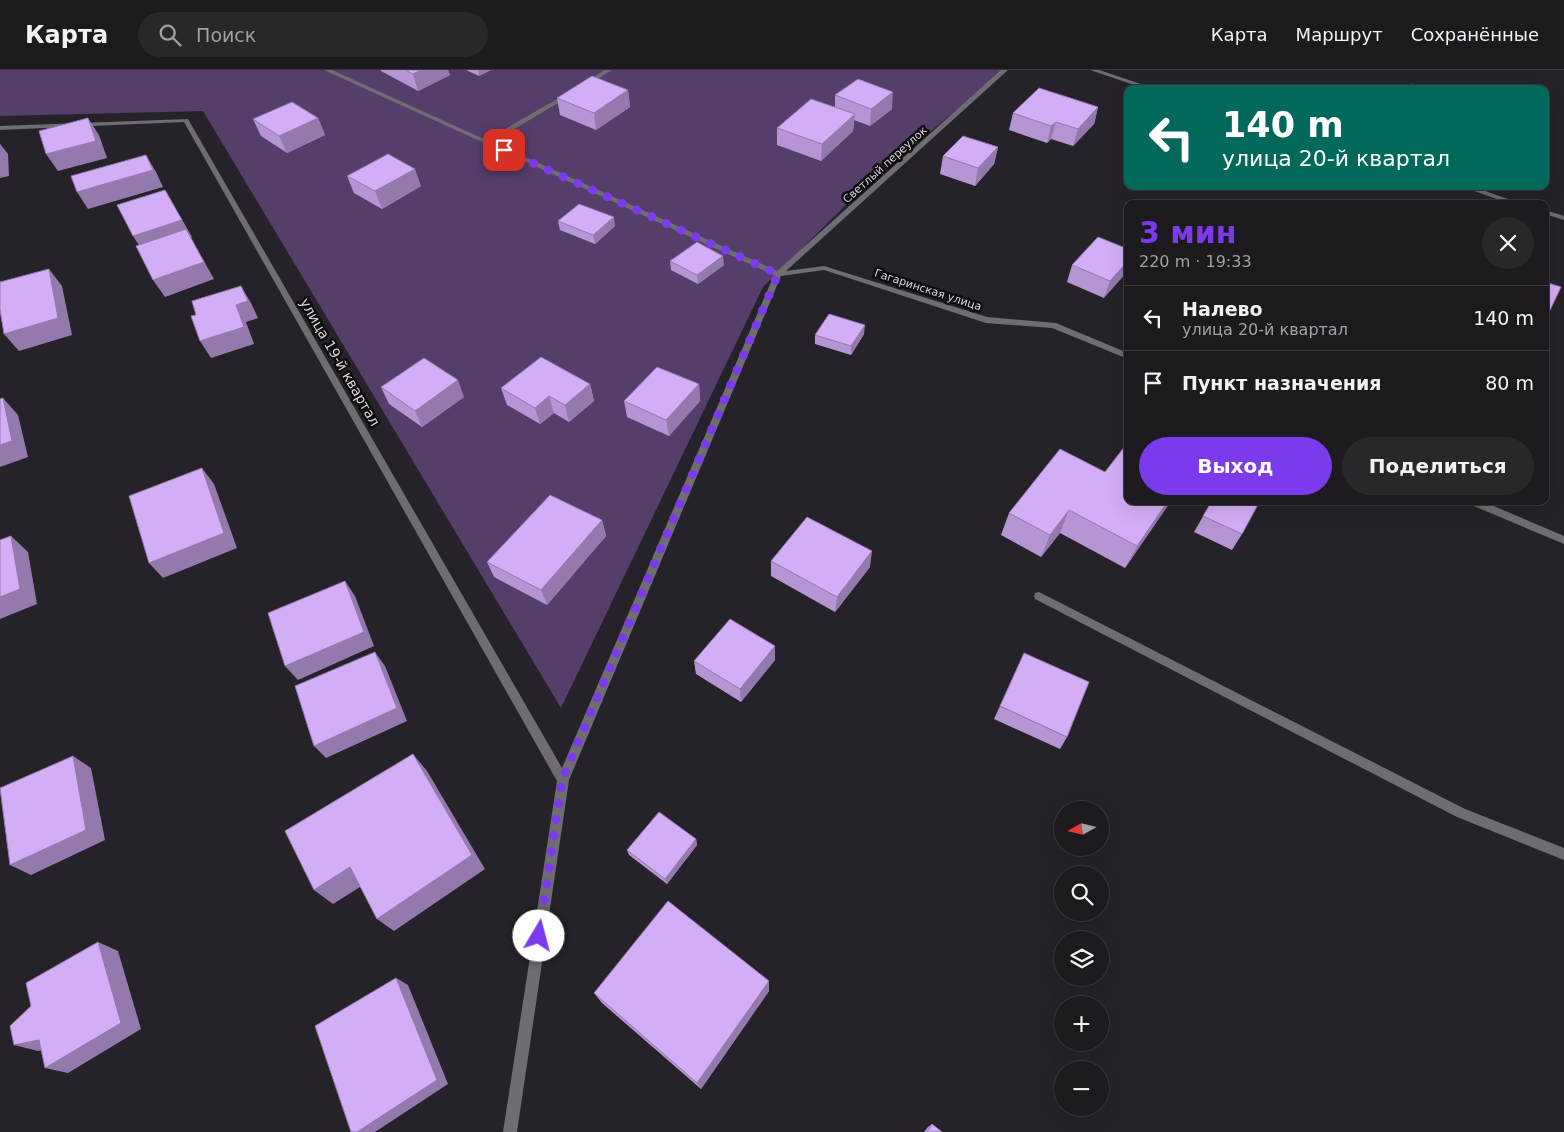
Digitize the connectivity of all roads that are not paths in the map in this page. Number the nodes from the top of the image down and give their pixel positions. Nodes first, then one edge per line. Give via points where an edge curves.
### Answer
1 (327, 70) edge
2 (609, 70) edge
3 (1005, 70) edge
4 (1093, 70) edge
5 (1140, 85) edge
6 (0, 128) edge
7 (487, 142) junction
8 (1476, 190) edge
9 (1507, 200) edge
10 (1549, 213) edge
11 (1564, 218) edge
12 (778, 274) junction
13 (1124, 354) edge
14 (1481, 505) edge
15 (1564, 540) edge
16 (1039, 596) dead end
17 (562, 780) junction
18 (1564, 854) edge
19 (510, 1132) edge

1 - 7 street via 344,74
2 - 7 street
3 - 12 street, Светлый переулок
4 - 5 street
6 - 17 street, улица 19-й квартал via 186,120
7 - 12 street
8 - 9 street
10 - 11 street
12 - 13 street, Гагаринская улица via 824,268 986,320 1053,325
12 - 17 street
14 - 15 street
16 - 18 street via 1460,813
17 - 19 street

